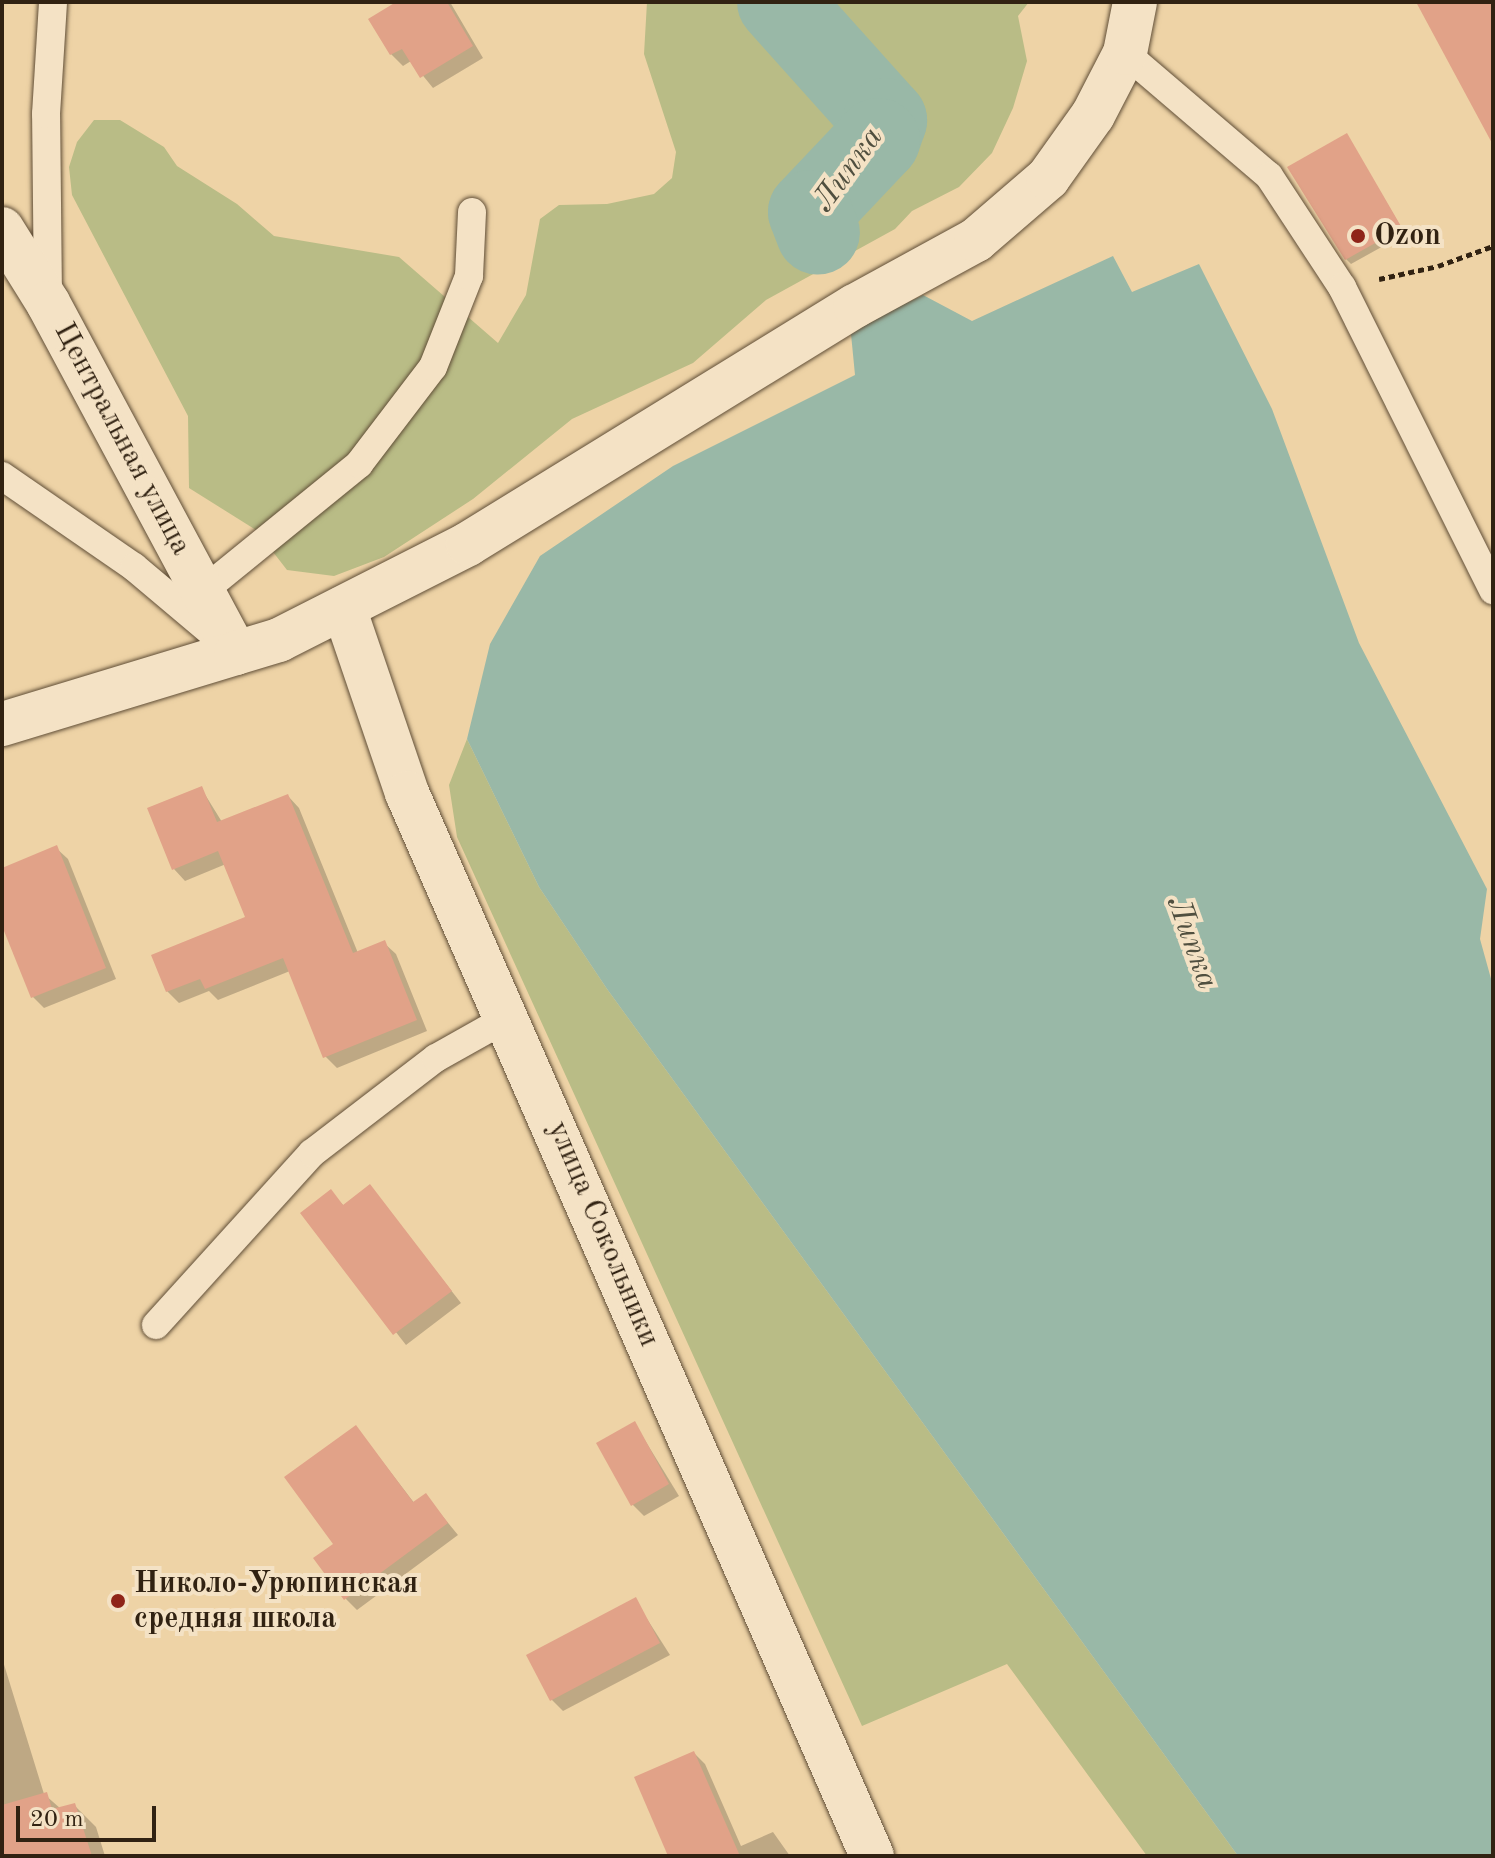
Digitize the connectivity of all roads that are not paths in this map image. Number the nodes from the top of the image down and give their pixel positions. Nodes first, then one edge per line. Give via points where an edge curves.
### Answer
1 (53, 2) edge
2 (1135, 2) edge
3 (1125, 53) junction
4 (472, 212) dead end
5 (2, 229) edge
6 (48, 303) junction
7 (2, 476) edge
8 (1493, 590) edge
9 (203, 591) junction
10 (344, 608) junction
11 (236, 653) junction
12 (2, 724) edge
13 (509, 1017) junction
14 (156, 1325) dead end
15 (872, 1856) edge

1 - 6 lane via 46,114
2 - 3 street
3 - 8 lane via 1269,176 1342,287
3 - 10 street via 1093,115 1048,178 976,240 855,306 468,544
4 - 9 lane via 469,276 433,367 359,464
5 - 6 street, Центральная улица
6 - 9 street, Центральная улица
7 - 11 lane via 134,567
9 - 11 street, Центральная улица
10 - 11 street via 279,640
10 - 13 street, улица Сокольники via 407,793
11 - 12 street
13 - 14 lane via 436,1058 312,1153
13 - 15 street, улица Сокольники

